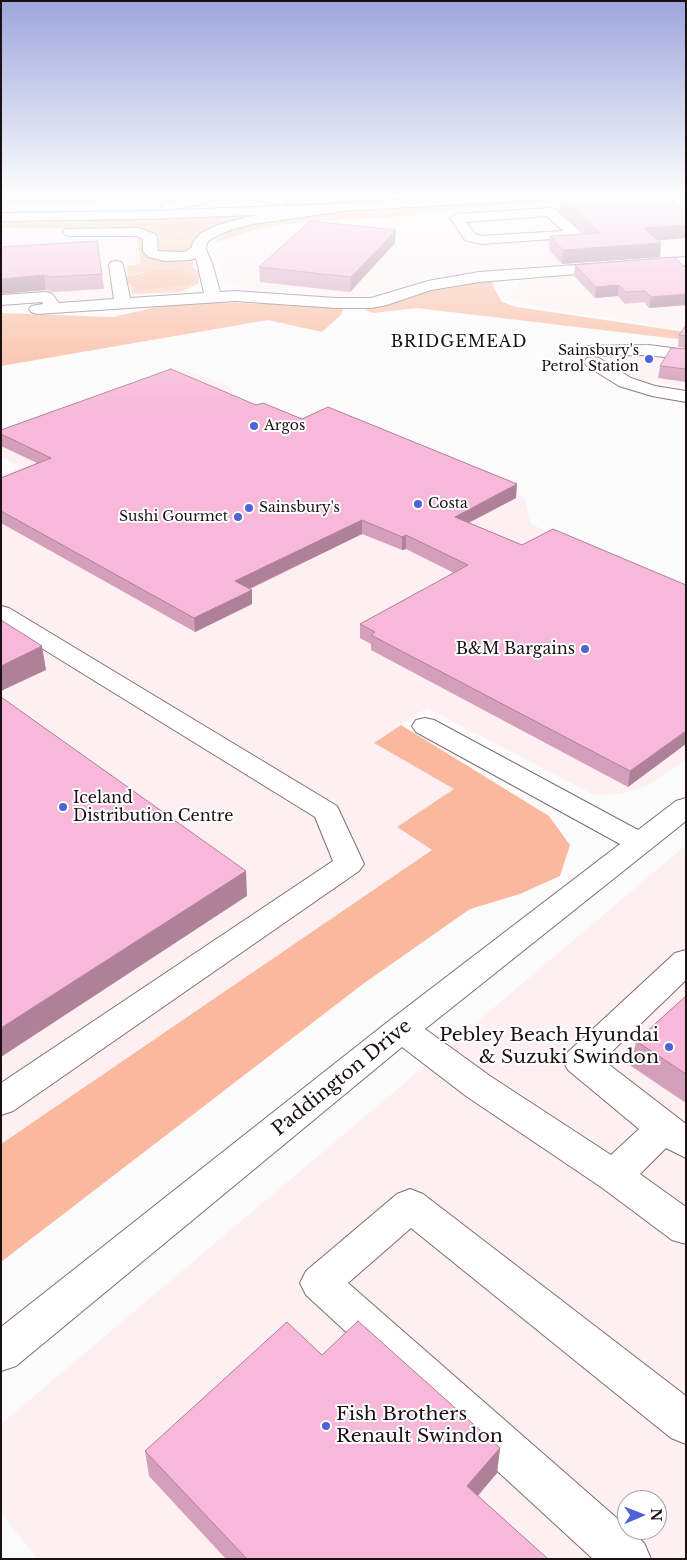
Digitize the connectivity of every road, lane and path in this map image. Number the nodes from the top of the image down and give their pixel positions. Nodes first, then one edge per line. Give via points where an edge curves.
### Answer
1 (117, 268) edge
2 (206, 268) edge
3 (590, 268) edge
4 (213, 296) junction
5 (1, 300) edge
6 (123, 303) junction
7 (56, 308) junction
8 (37, 309) dead end
9 (686, 355) edge
10 (686, 397) edge
11 (1, 613) edge
12 (425, 726) dead end
13 (686, 807) edge
14 (639, 842) junction
15 (686, 961) edge
16 (402, 1029) junction
17 (1, 1101) edge
18 (674, 1135) edge
19 (614, 1176) junction
20 (686, 1228) edge
21 (1, 1352) edge
22 (686, 1423) edge
23 (628, 1559) edge

1 - 6 street
2 - 4 street
3 - 4 street via 479,277 428,286 371,303
4 - 6 street
5 - 7 street via 46,298
6 - 7 street
7 - 8 street
9 - 10 street via 650,350 588,357 615,378
11 - 17 street via 327,812 349,864
12 - 14 street
13 - 14 street, Paddington Drive
14 - 16 street, Paddington Drive
15 - 18 street via 580,1060
16 - 19 street via 478,1086
16 - 21 street, Paddington Drive
18 - 19 street
19 - 20 street
22 - 23 street via 410,1205 320,1283

